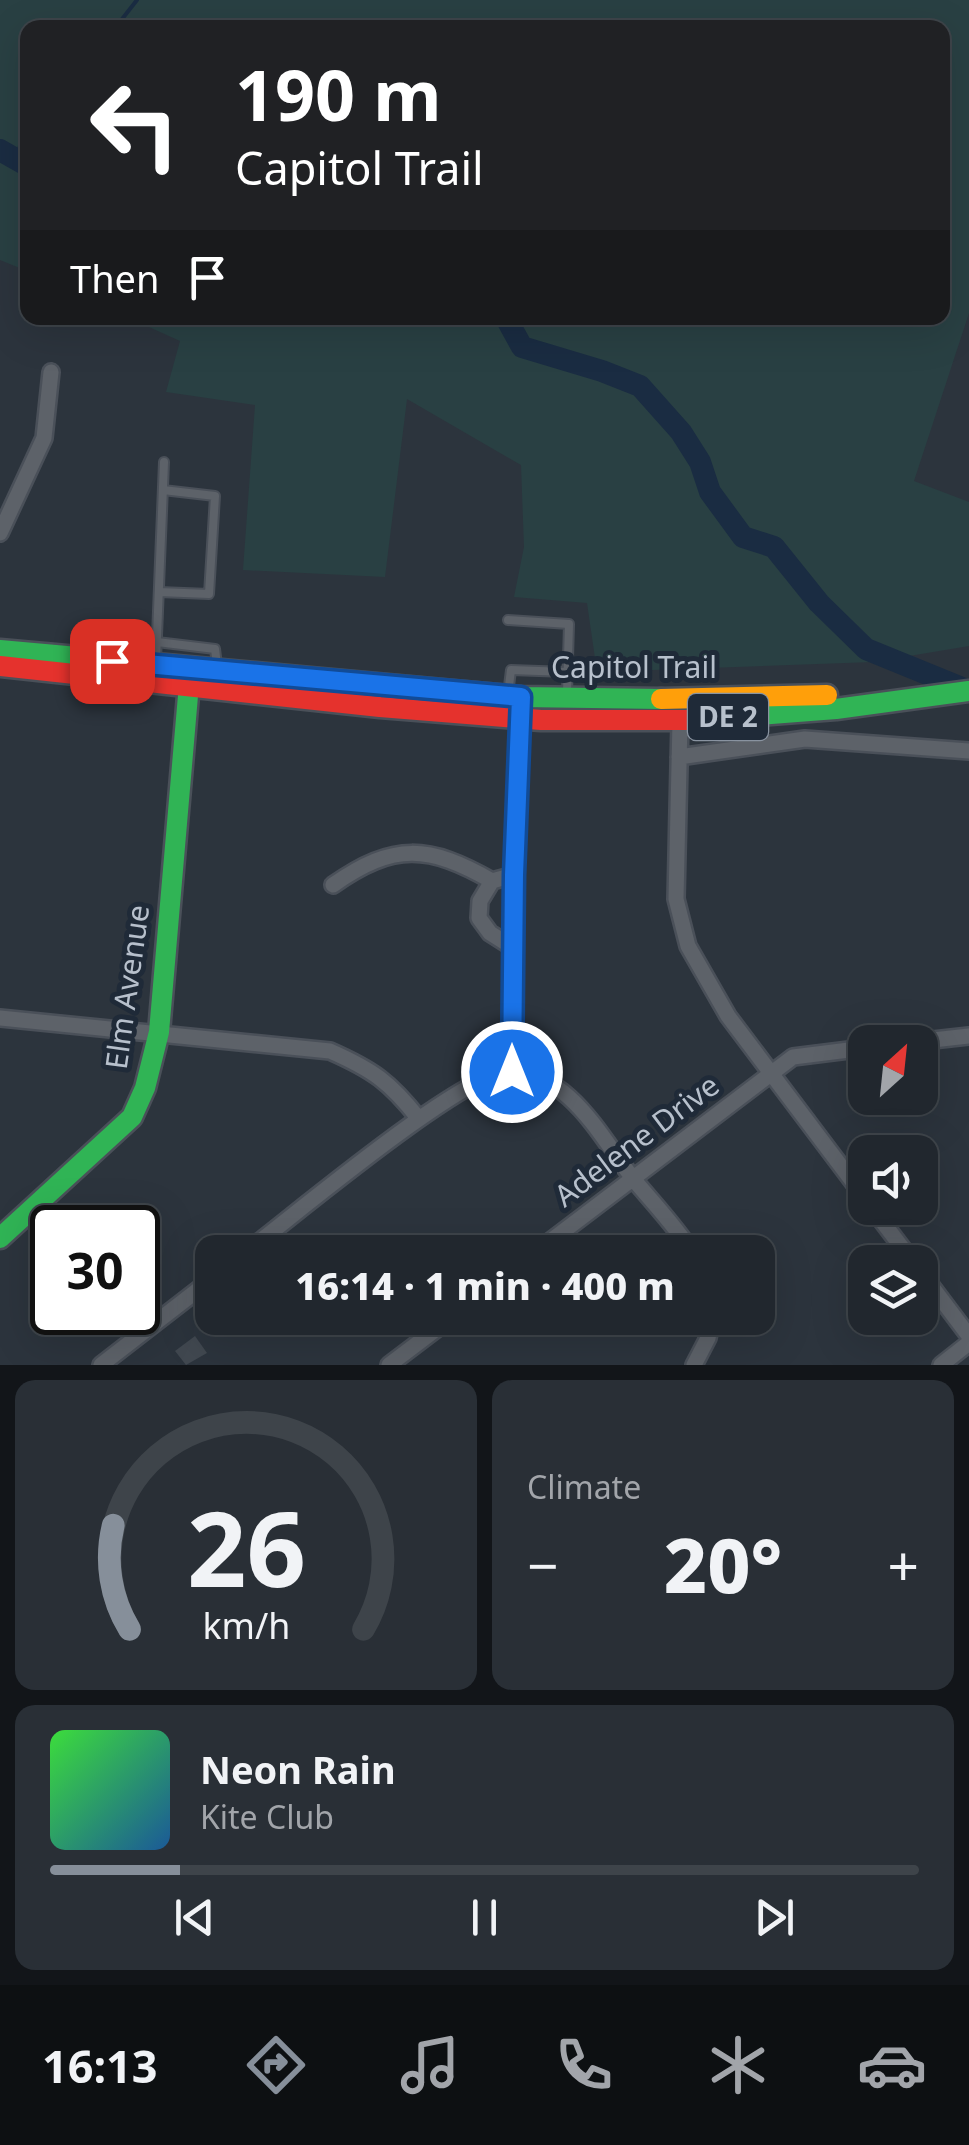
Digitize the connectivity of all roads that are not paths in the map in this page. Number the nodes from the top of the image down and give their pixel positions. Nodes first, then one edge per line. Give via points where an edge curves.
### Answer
1 (51, 372) dead end
2 (164, 462) dead end
3 (163, 490) junction
4 (0, 534) edge
5 (159, 592) junction
6 (508, 620) dead end
7 (157, 642) junction
8 (0, 654) edge
9 (156, 665) junction
10 (218, 671) junction
11 (567, 672) junction
12 (969, 679) edge
13 (189, 684) junction
14 (969, 691) edge
15 (514, 696) junction
16 (566, 698) junction
17 (834, 702) junction
18 (520, 719) junction
19 (680, 721) junction
20 (969, 752) edge
21 (679, 757) junction
22 (514, 875) junction
23 (492, 881) junction
24 (333, 885) dead end
25 (512, 948) junction
26 (0, 1018) edge
27 (159, 1032) junction
28 (969, 1036) edge
29 (938, 1039) edge
30 (848, 1050) edge
31 (512, 1072) junction
32 (770, 1073) junction
33 (419, 1119) junction
34 (848, 1176) edge
35 (633, 1178) junction
36 (885, 1225) edge
37 (268, 1235) edge
38 (558, 1235) edge
39 (678, 1235) edge
40 (0, 1238) edge
41 (901, 1245) edge
42 (195, 1292) edge
43 (938, 1296) edge
44 (429, 1335) edge
45 (709, 1335) edge
46 (969, 1340) edge
47 (101, 1365) edge
48 (389, 1365) edge
49 (694, 1365) edge
50 (941, 1365) edge

1 - 4 street via 44,438
2 - 3 lane
3 - 5 lane
3 - 5 lane via 215,496 208,594
5 - 7 lane
6 - 11 lane via 569,624
7 - 9 lane
7 - 10 lane via 215,649
8 - 9 main road, Capitol Trail / DE 2
8 - 13 main road, Capitol Trail / DE 2
9 - 10 main road, Capitol Trail / DE 2
10 - 15 main road, Capitol Trail / DE 2
11 - 15 lane via 511,670
11 - 16 lane
12 - 17 main road, Capitol Trail / DE 2
13 - 18 main road, Capitol Trail / DE 2
13 - 27 main road, Elm Avenue
14 - 17 main road, Capitol Trail / DE 2
15 - 16 main road, Capitol Trail / DE 2
15 - 18 street
16 - 17 main road, Capitol Trail / DE 2
17 - 19 main road, Capitol Trail / DE 2
18 - 19 main road, Capitol Trail / DE 2
18 - 22 street
19 - 21 street
20 - 21 street via 805,739
21 - 32 street via 680,923 710,990
22 - 23 street
22 - 25 street
23 - 24 street via 456,860 416,854 372,861
23 - 25 street via 479,918
25 - 31 street
26 - 27 street
27 - 33 street via 330,1051 372,1069
27 - 40 main road, Elm Avenue via 132,1117
28 - 29 street
30 - 32 street, Adelene Drive via 794,1057
31 - 33 street via 484,1078
31 - 35 street via 553,1084 582,1108
32 - 34 street
32 - 35 street, Adelene Drive
33 - 37 street
35 - 38 street, Adelene Drive
35 - 39 street
36 - 41 street
42 - 47 street
43 - 46 street
44 - 48 street
45 - 49 street
46 - 50 street

